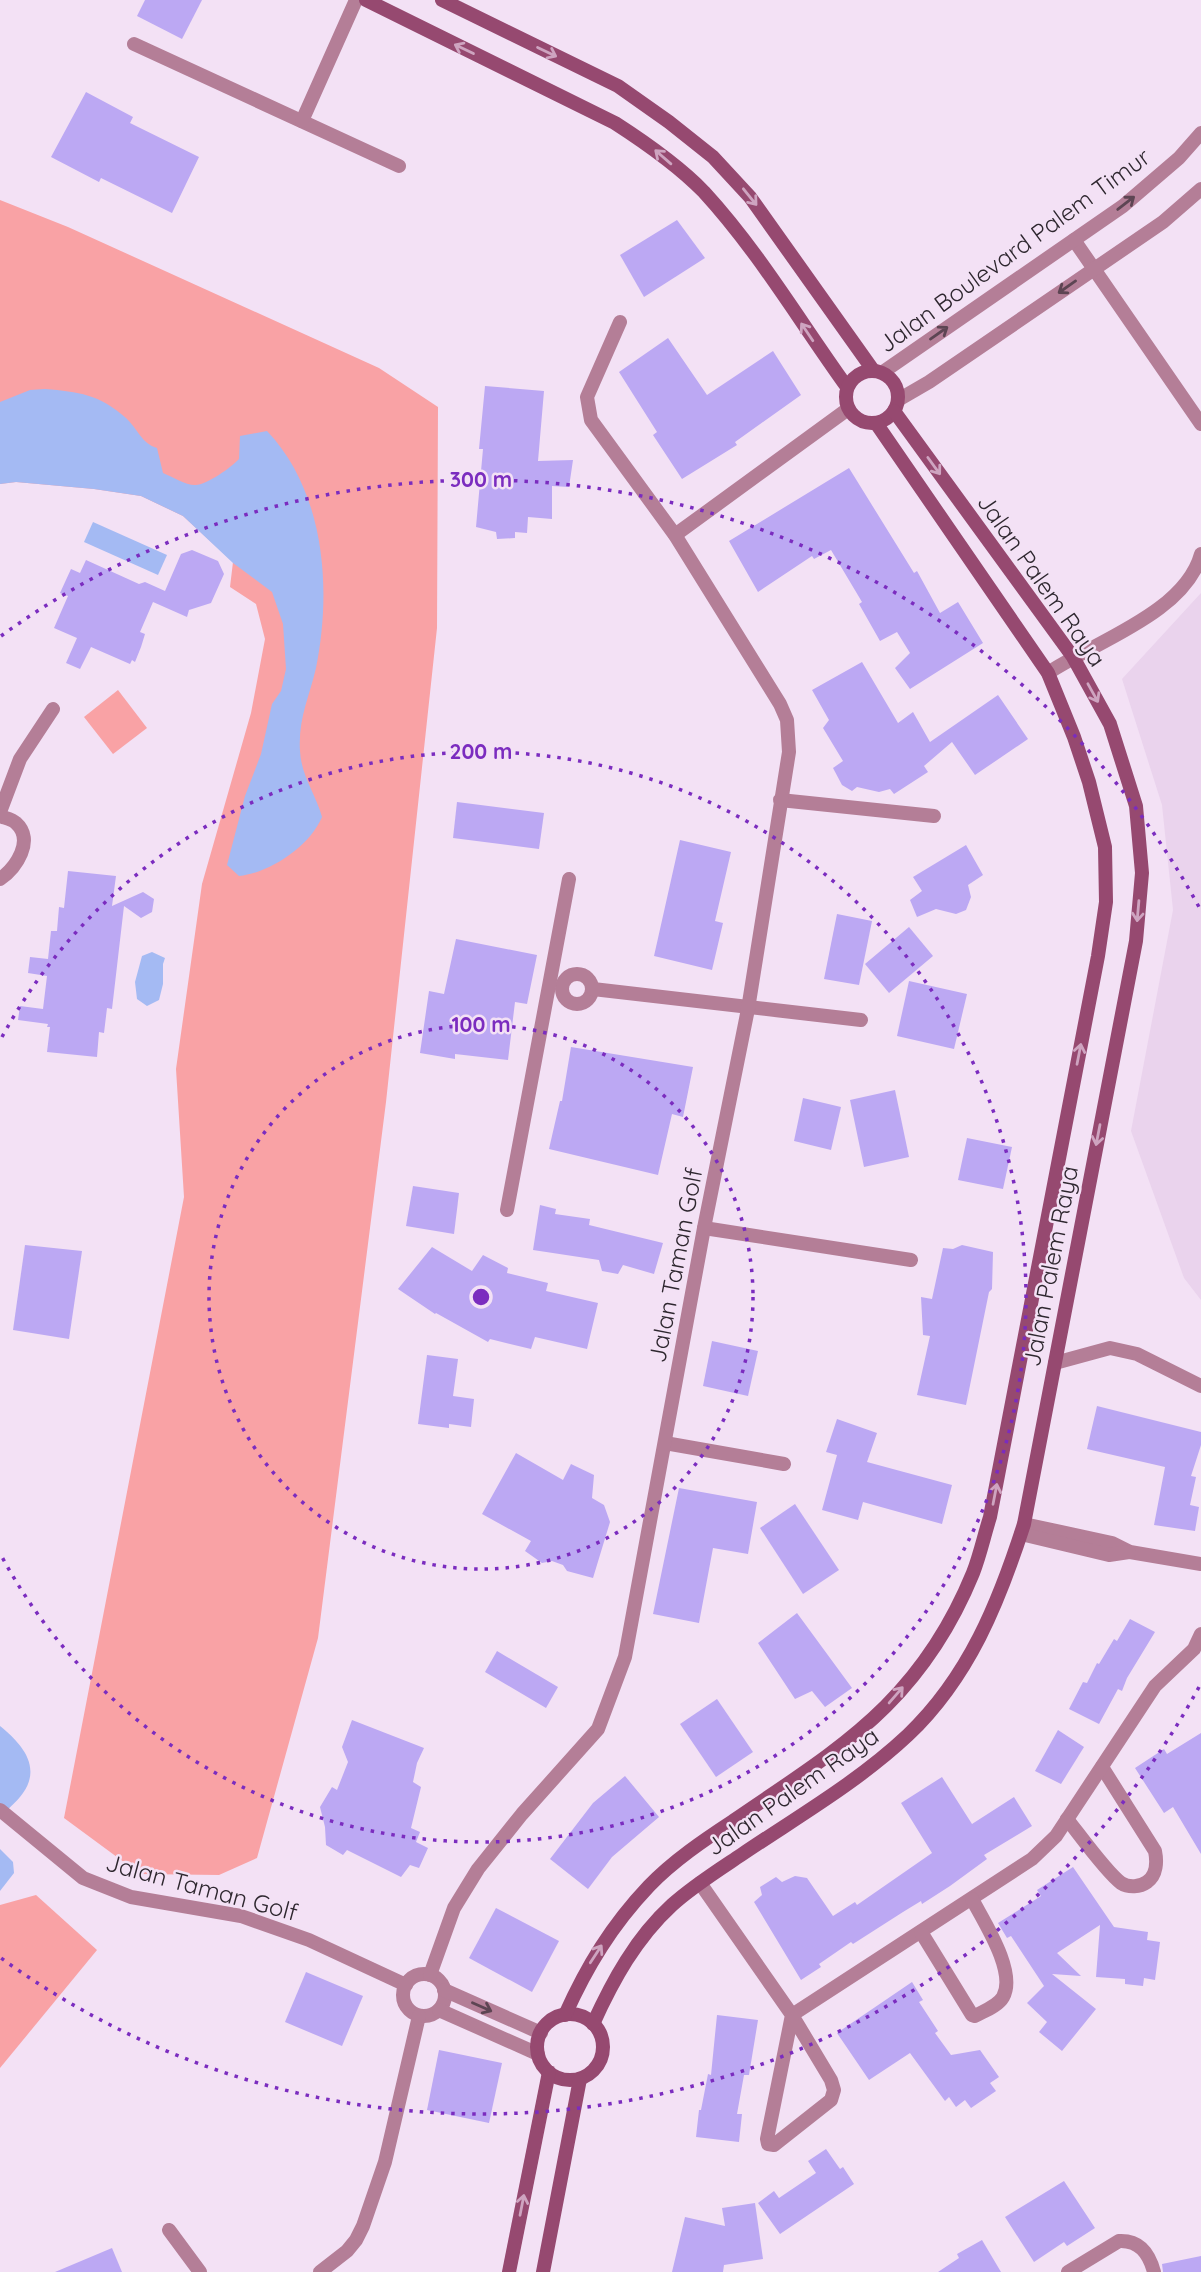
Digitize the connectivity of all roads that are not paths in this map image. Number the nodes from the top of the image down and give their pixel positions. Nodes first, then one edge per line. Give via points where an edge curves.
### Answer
1 (356, 0) edge
2 (366, 0) edge
3 (442, 0) edge
4 (134, 44) dead end
5 (302, 121) junction
6 (1201, 134) edge
7 (399, 166) dead end
8 (1201, 189) edge
9 (1074, 240) junction
10 (1094, 269) junction
11 (620, 322) dead end
12 (878, 371) junction
13 (847, 387) junction
14 (896, 406) junction
15 (848, 409) junction
16 (876, 423) junction
17 (1201, 424) edge
18 (675, 535) junction
19 (1201, 554) edge
20 (1073, 657) junction
21 (1048, 673) junction
22 (53, 709) dead end
23 (780, 800) junction
24 (0, 814) edge
25 (934, 816) dead end
26 (0, 879) edge
27 (569, 879) dead end
28 (556, 986) junction
29 (593, 989) junction
30 (748, 1009) junction
31 (861, 1020) dead end
32 (507, 1210) dead end
33 (704, 1228) junction
34 (911, 1260) dead end
35 (1055, 1363) junction
36 (1201, 1386) edge
37 (665, 1443) junction
38 (784, 1464) dead end
39 (1023, 1529) junction
40 (1201, 1564) edge
41 (1201, 1634) edge
42 (1197, 1655) edge
43 (1102, 1767) junction
44 (2, 1812) edge
45 (1067, 1819) junction
46 (700, 1882) junction
47 (972, 1899) junction
48 (921, 1931) junction
49 (430, 1975) junction
50 (406, 1984) junction
51 (444, 1990) junction
52 (439, 2010) junction
53 (565, 2015) junction
54 (792, 2015) junction
55 (419, 2016) junction
56 (593, 2024) junction
57 (541, 2033) junction
58 (538, 2054) junction
59 (549, 2072) junction
60 (580, 2079) junction
61 (169, 2230) dead end
62 (200, 2272) edge
63 (320, 2272) edge
64 (509, 2272) edge
65 (543, 2272) edge
66 (1068, 2272) edge
67 (1154, 2272) edge

1 - 5 street
13 -> 2 street via 752,250 702,191 650,146 615,123
3 -> 12 street via 618,86 713,157 751,197
4 - 5 street
5 - 7 street
9 -> 6 street, Jalan Boulevard Palem Timur via 1123,206
8 - 10 street via 1163,222
9 - 10 street
12 -> 9 street, Jalan Boulevard Palem Timur
10 -> 14 street
10 - 17 street
11 - 18 street, Jalan Taman Golf via 587,397 588,410
12 - 13 street via 862,372
12 - 14 street via 892,379
13 - 15 street
14 - 16 street
14 -> 20 street, Jalan Palem Raya
15 - 16 street via 865,423
15 - 18 street
16 - 21 street, Jalan Palem Raya
18 - 23 street, Jalan Taman Golf via 787,719 789,752
19 - 20 street via 1181,589 1144,620
20 - 21 street
20 -> 35 street, Jalan Palem Raya via 1110,724 1136,806 1142,873 1136,941
53 -> 21 street, Jalan Palem Raya via 585,1970 611,1930 650,1885 700,1843 829,1755 886,1706 949,1624 973,1573 990,1517 1106,902 1105,848 1089,782
22 - 24 street via 20,758
23 - 25 street
23 - 30 street, Jalan Taman Golf
24 - 26 street via 23,833 22,855
27 - 28 street
28 - 29 street via 575,974 588,977
28 - 29 street via 575,1004 587,1000
28 - 32 street
29 - 30 street
30 - 31 street
30 - 33 street, Jalan Taman Golf
33 - 34 street
33 - 37 street, Jalan Taman Golf
35 - 36 street via 1110,1348 1137,1354
35 - 39 street, Jalan Palem Raya
37 - 38 street
37 - 49 street, Jalan Taman Golf via 625,1657 598,1729 478,1869 454,1908
39 - 40 street
39 - 46 street, Jalan Palem Raya via 1002,1592 977,1645 945,1695 866,1771
41 - 42 street
42 - 43 street via 1156,1686
43 - 45 street
43 - 45 street via 1155,1851 1152,1877 1133,1886 1119,1882
44 - 50 street, Jalan Taman Golf via 83,1878 131,1897 241,1916 309,1940
45 - 47 street via 1032,1859
46 - 54 street
46 - 56 street, Jalan Palem Raya via 671,1906 628,1958
47 - 48 street
47 - 48 street via 1003,1963 1006,1989 999,2001 972,2015
48 - 54 street
49 - 50 street via 417,1976
49 - 51 street
50 - 55 street via 404,2004
51 - 52 street
51 -> 57 street
52 - 55 street
52 - 58 street
53 - 56 street via 585,2017
53 - 57 street via 547,2024
54 - 54 street via 834,2090 831,2100 774,2146 767,2139
55 - 63 street via 385,2162 362,2226 347,2251
56 - 60 street via 603,2043 602,2055 598,2065
57 - 58 street
58 - 59 street
59 - 60 street via 558,2078
64 -> 59 street
60 - 65 street
61 - 62 street
66 - 67 street via 1124,2240 1144,2249

